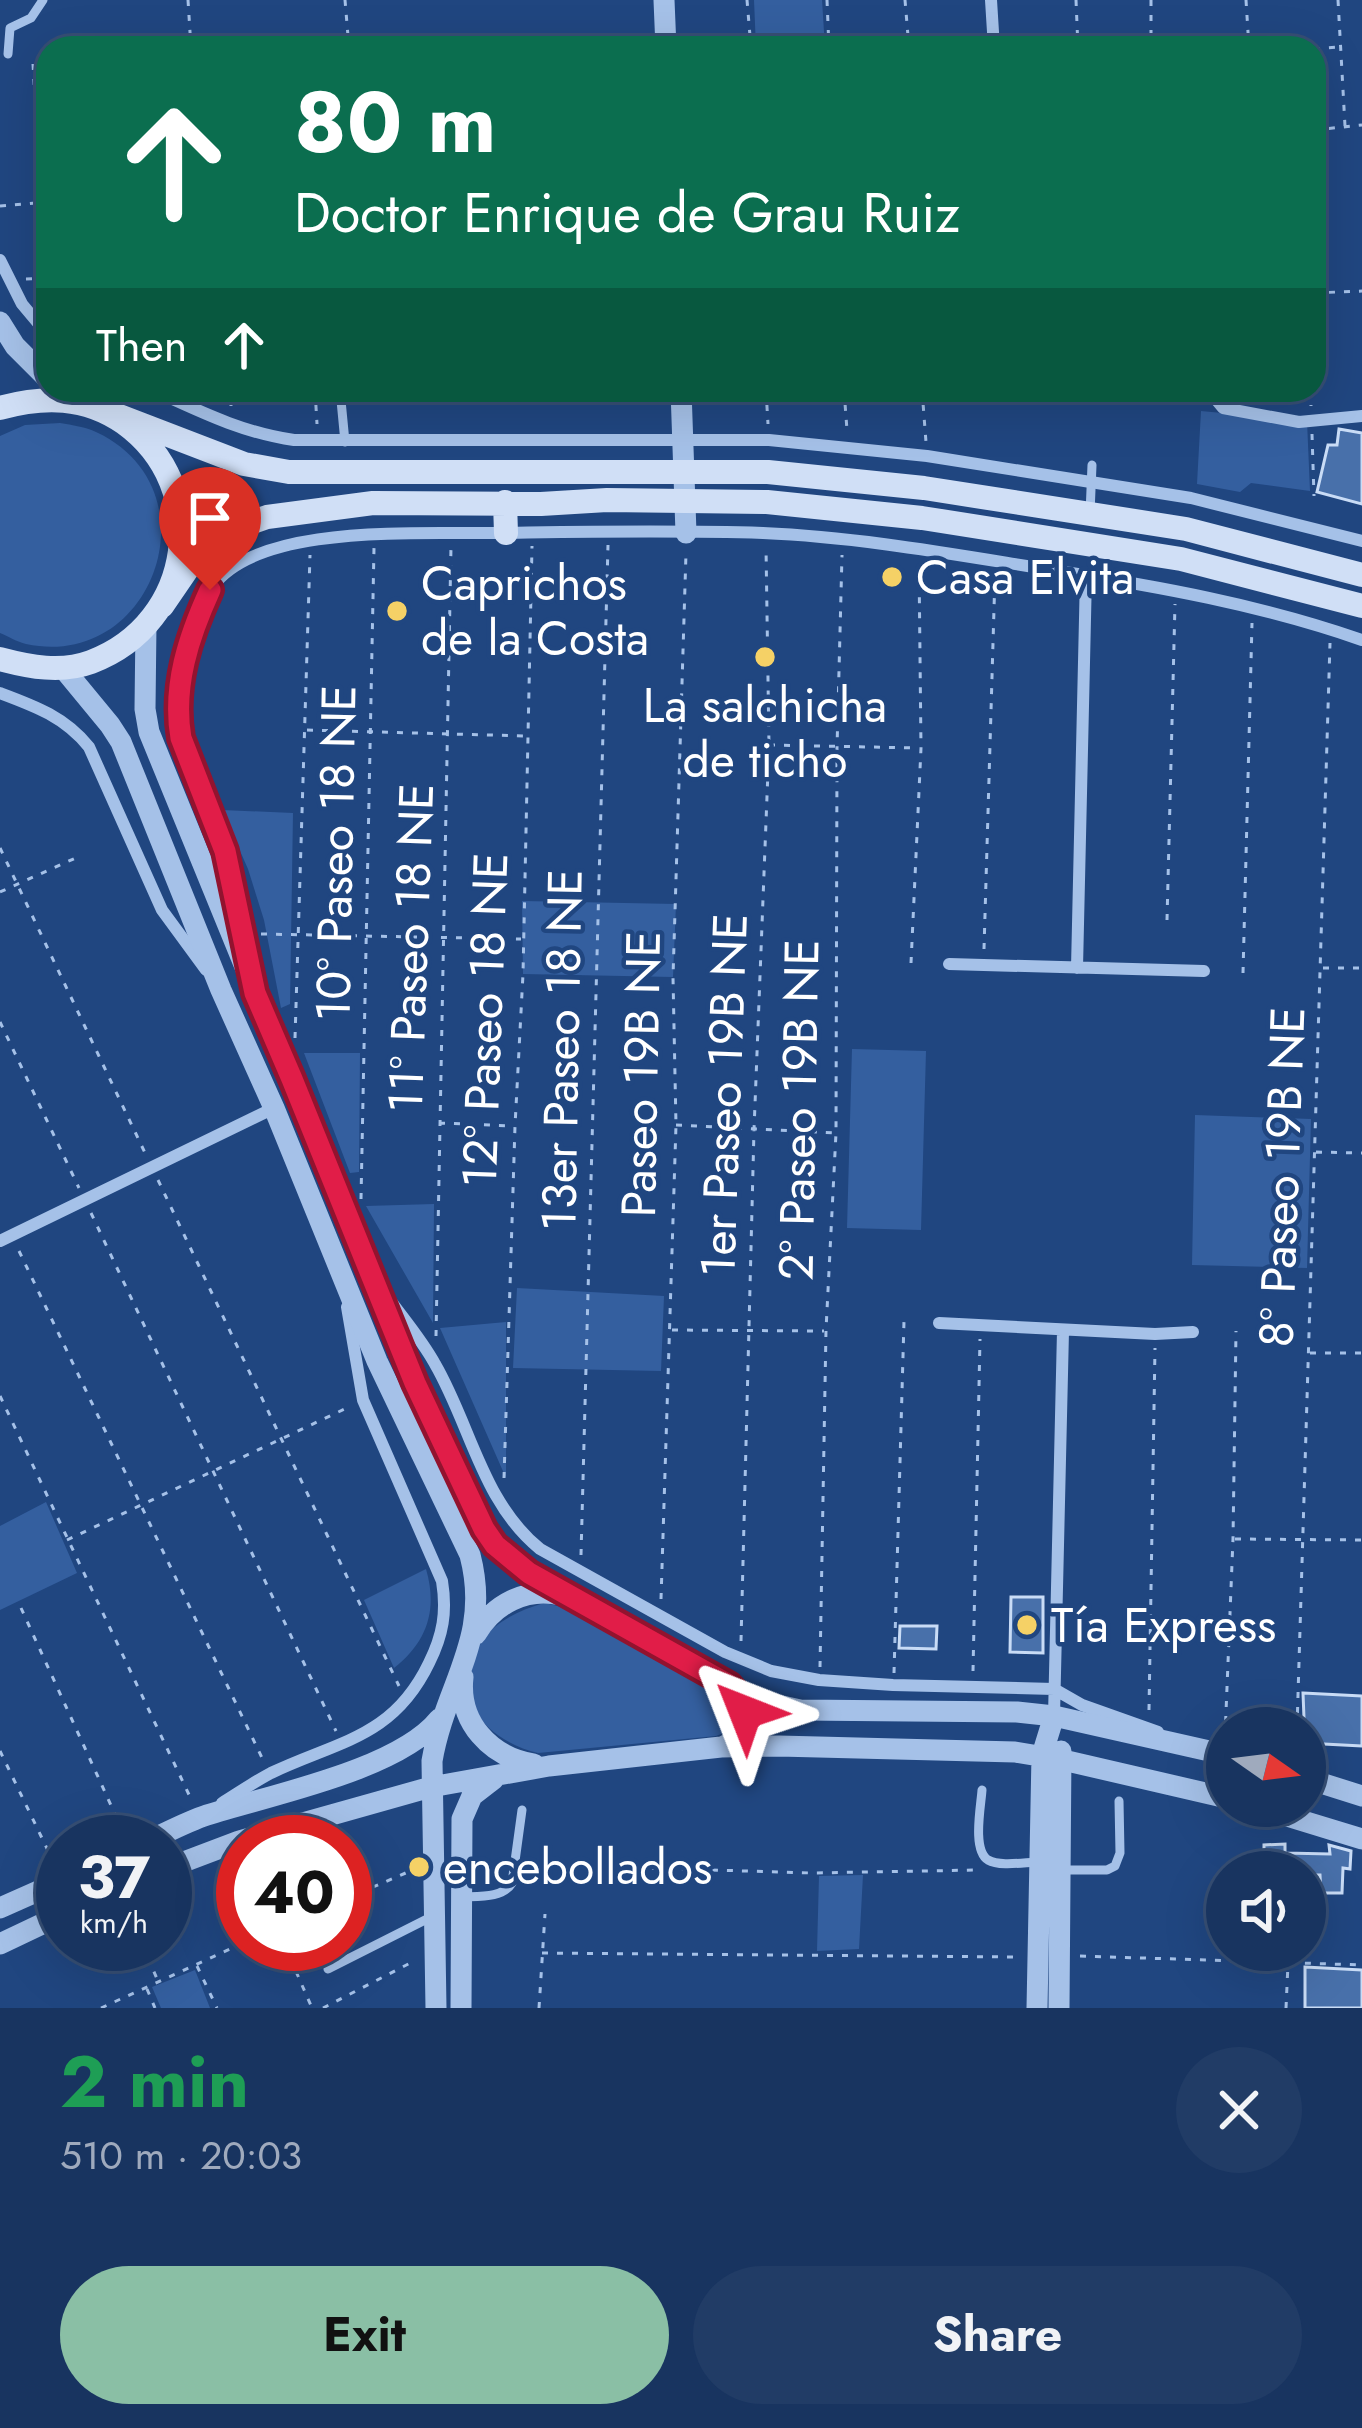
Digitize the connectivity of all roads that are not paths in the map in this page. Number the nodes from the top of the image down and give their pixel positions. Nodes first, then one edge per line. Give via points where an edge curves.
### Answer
1 (43, 0) edge
2 (664, 0) edge
3 (991, 0) edge
4 (666, 36) edge
5 (993, 36) edge
6 (8, 54) dead end
7 (0, 260) edge
8 (36, 321) edge
9 (0, 322) edge
10 (36, 367) edge
11 (36, 399) edge
12 (83, 402) edge
13 (181, 402) edge
14 (341, 402) edge
15 (681, 402) edge
16 (1217, 402) edge
17 (0, 408) edge
18 (106, 411) junction
19 (1362, 416) edge
20 (683, 439) junction
21 (345, 442) junction
22 (1092, 465) dead end
23 (684, 471) junction
24 (1093, 482) junction
25 (686, 501) junction
26 (506, 502) junction
27 (542, 504) junction
28 (1090, 514) junction
29 (538, 532) junction
30 (506, 533) junction
31 (686, 533) junction
32 (1362, 541) edge
33 (1362, 574) edge
34 (1086, 575) junction
35 (1362, 606) edge
36 (154, 615) junction
37 (1362, 640) edge
38 (1, 660) edge
39 (64, 668) junction
40 (0, 693) edge
41 (949, 964) dead end
42 (1077, 968) junction
43 (1204, 971) dead end
44 (221, 990) junction
45 (255, 993) junction
46 (274, 1108) junction
47 (6, 1239) edge
48 (372, 1275) junction
49 (341, 1276) junction
50 (938, 1323) dead end
51 (1063, 1331) junction
52 (1193, 1332) dead end
53 (573, 1598) junction
54 (472, 1641) junction
55 (465, 1664) junction
56 (729, 1685) junction
57 (1054, 1689) junction
58 (452, 1698) junction
59 (1054, 1716) junction
60 (1192, 1747) junction
61 (721, 1748) junction
62 (1206, 1750) edge
63 (1053, 1757) junction
64 (549, 1766) junction
65 (504, 1772) junction
66 (1326, 1785) edge
67 (431, 1787) junction
68 (982, 1790) dead end
69 (1206, 1793) edge
70 (1362, 1796) edge
71 (1119, 1802) dead end
72 (522, 1810) dead end
73 (200, 1817) junction
74 (192, 1821) edge
75 (1323, 1827) edge
76 (1362, 1839) edge
77 (192, 1858) edge
78 (1051, 1866) junction
79 (36, 1892) edge
80 (460, 1898) junction
81 (0, 1908) edge
82 (433, 1916) junction
83 (36, 1927) edge
84 (0, 1944) edge
85 (372, 1947) edge
86 (1049, 1957) junction
87 (436, 2008) edge
88 (461, 2008) edge
89 (1037, 2008) edge
90 (1059, 2008) edge

1 - 6 lane via 10,28
2 - 4 street
3 - 5 street
7 - 8 street
9 - 10 street
11 - 17 main road
12 - 18 main road
13 - 21 street via 250,432
14 - 21 lane
15 - 20 street
16 - 19 street via 1299,422
18 - 23 main road via 244,464 289,472
18 - 36 main road via 143,437 170,475 182,518 179,564
20 - 21 street
20 - 23 street
20 - 24 street via 927,456
22 - 24 lane
23 - 25 street
23 - 28 main road via 924,488
24 - 28 lane
24 - 32 street
25 - 27 main road
25 - 31 street
25 - 35 main road via 767,502 1047,537 1181,559
26 - 27 main road
26 - 30 main road
26 - 36 main road via 373,503 267,517 201,549
27 - 29 main road
28 - 33 main road
29 - 30 street
29 - 31 street
30 - 45 street via 374,535 274,548 226,570 210,590 181,674 178,719 225,851
31 - 34 street via 843,541
34 - 37 street
34 - 42 street
36 - 39 main road via 131,640
36 - 45 street via 149,732
38 - 39 main road
39 - 44 street via 121,742
40 - 44 street via 77,732 162,910
41 - 42 street
42 - 43 street
44 - 46 street
45 - 48 street
46 - 47 street
46 - 49 street
48 - 53 street via 484,1529 513,1562
48 - 57 street via 436,1364 503,1510 540,1549 770,1671 893,1685
49 - 54 street via 470,1555 477,1588
49 - 73 street via 363,1400 442,1581 442,1635 392,1716
50 - 51 street
51 - 52 street
51 - 57 street
53 - 54 street via 522,1596 493,1613
53 - 56 street
54 - 55 street
55 - 58 street
55 - 64 street via 463,1702 484,1740 510,1757
56 - 59 street via 800,1710
56 - 61 street via 745,1720
57 - 59 street
57 - 60 street
58 - 67 street
58 - 73 street via 428,1732 364,1767
59 - 60 street
59 - 63 street
60 - 62 street
61 - 63 street
61 - 64 street
63 - 69 street
63 - 78 street
64 - 65 street
65 - 67 street
65 - 80 street via 466,1805
66 - 70 street
67 - 77 street
67 - 82 street
68 - 78 lane via 978,1844 987,1859
71 - 78 lane via 1115,1866
72 - 80 lane via 508,1889
73 - 74 street
75 - 76 street
78 - 86 street
79 - 81 street
80 - 88 street
82 - 85 lane
82 - 87 street
83 - 84 street
86 - 89 street
86 - 90 street

